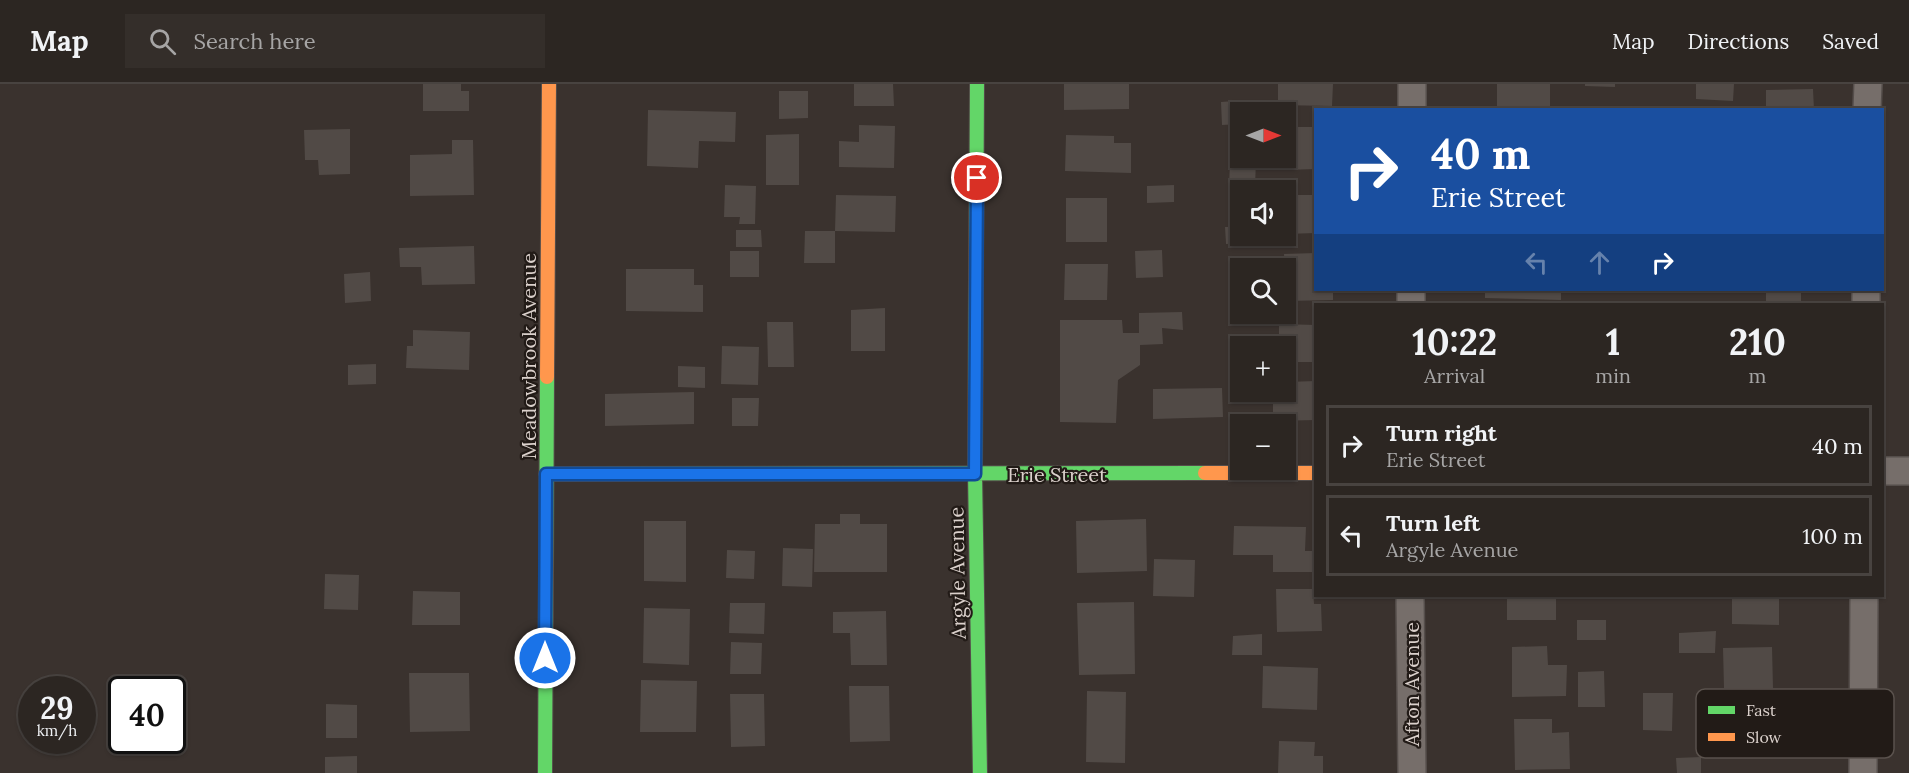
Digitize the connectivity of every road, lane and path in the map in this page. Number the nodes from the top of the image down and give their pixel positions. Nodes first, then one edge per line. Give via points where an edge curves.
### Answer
1 (549, 84) edge
2 (977, 84) edge
3 (1412, 84) edge
4 (1868, 84) edge
5 (1412, 108) edge
6 (1868, 108) edge
7 (1884, 471) edge
8 (1909, 471) edge
9 (1314, 473) edge
10 (546, 474) junction
11 (975, 474) junction
12 (1410, 597) edge
13 (1864, 597) edge
14 (1863, 689) edge
15 (1863, 758) edge
16 (545, 773) edge
17 (980, 773) edge
18 (1412, 773) edge
19 (1863, 773) edge

1 - 10 street, Meadowbrook Avenue
2 - 11 street, Argyle Avenue
3 - 5 street
4 - 6 street
7 - 8 street
9 - 11 street, Erie Street
10 - 11 street, Erie Street
10 - 16 street, Meadowbrook Avenue
11 - 17 street, Argyle Avenue
12 - 18 street, Afton Avenue
13 - 14 street
15 - 19 street

